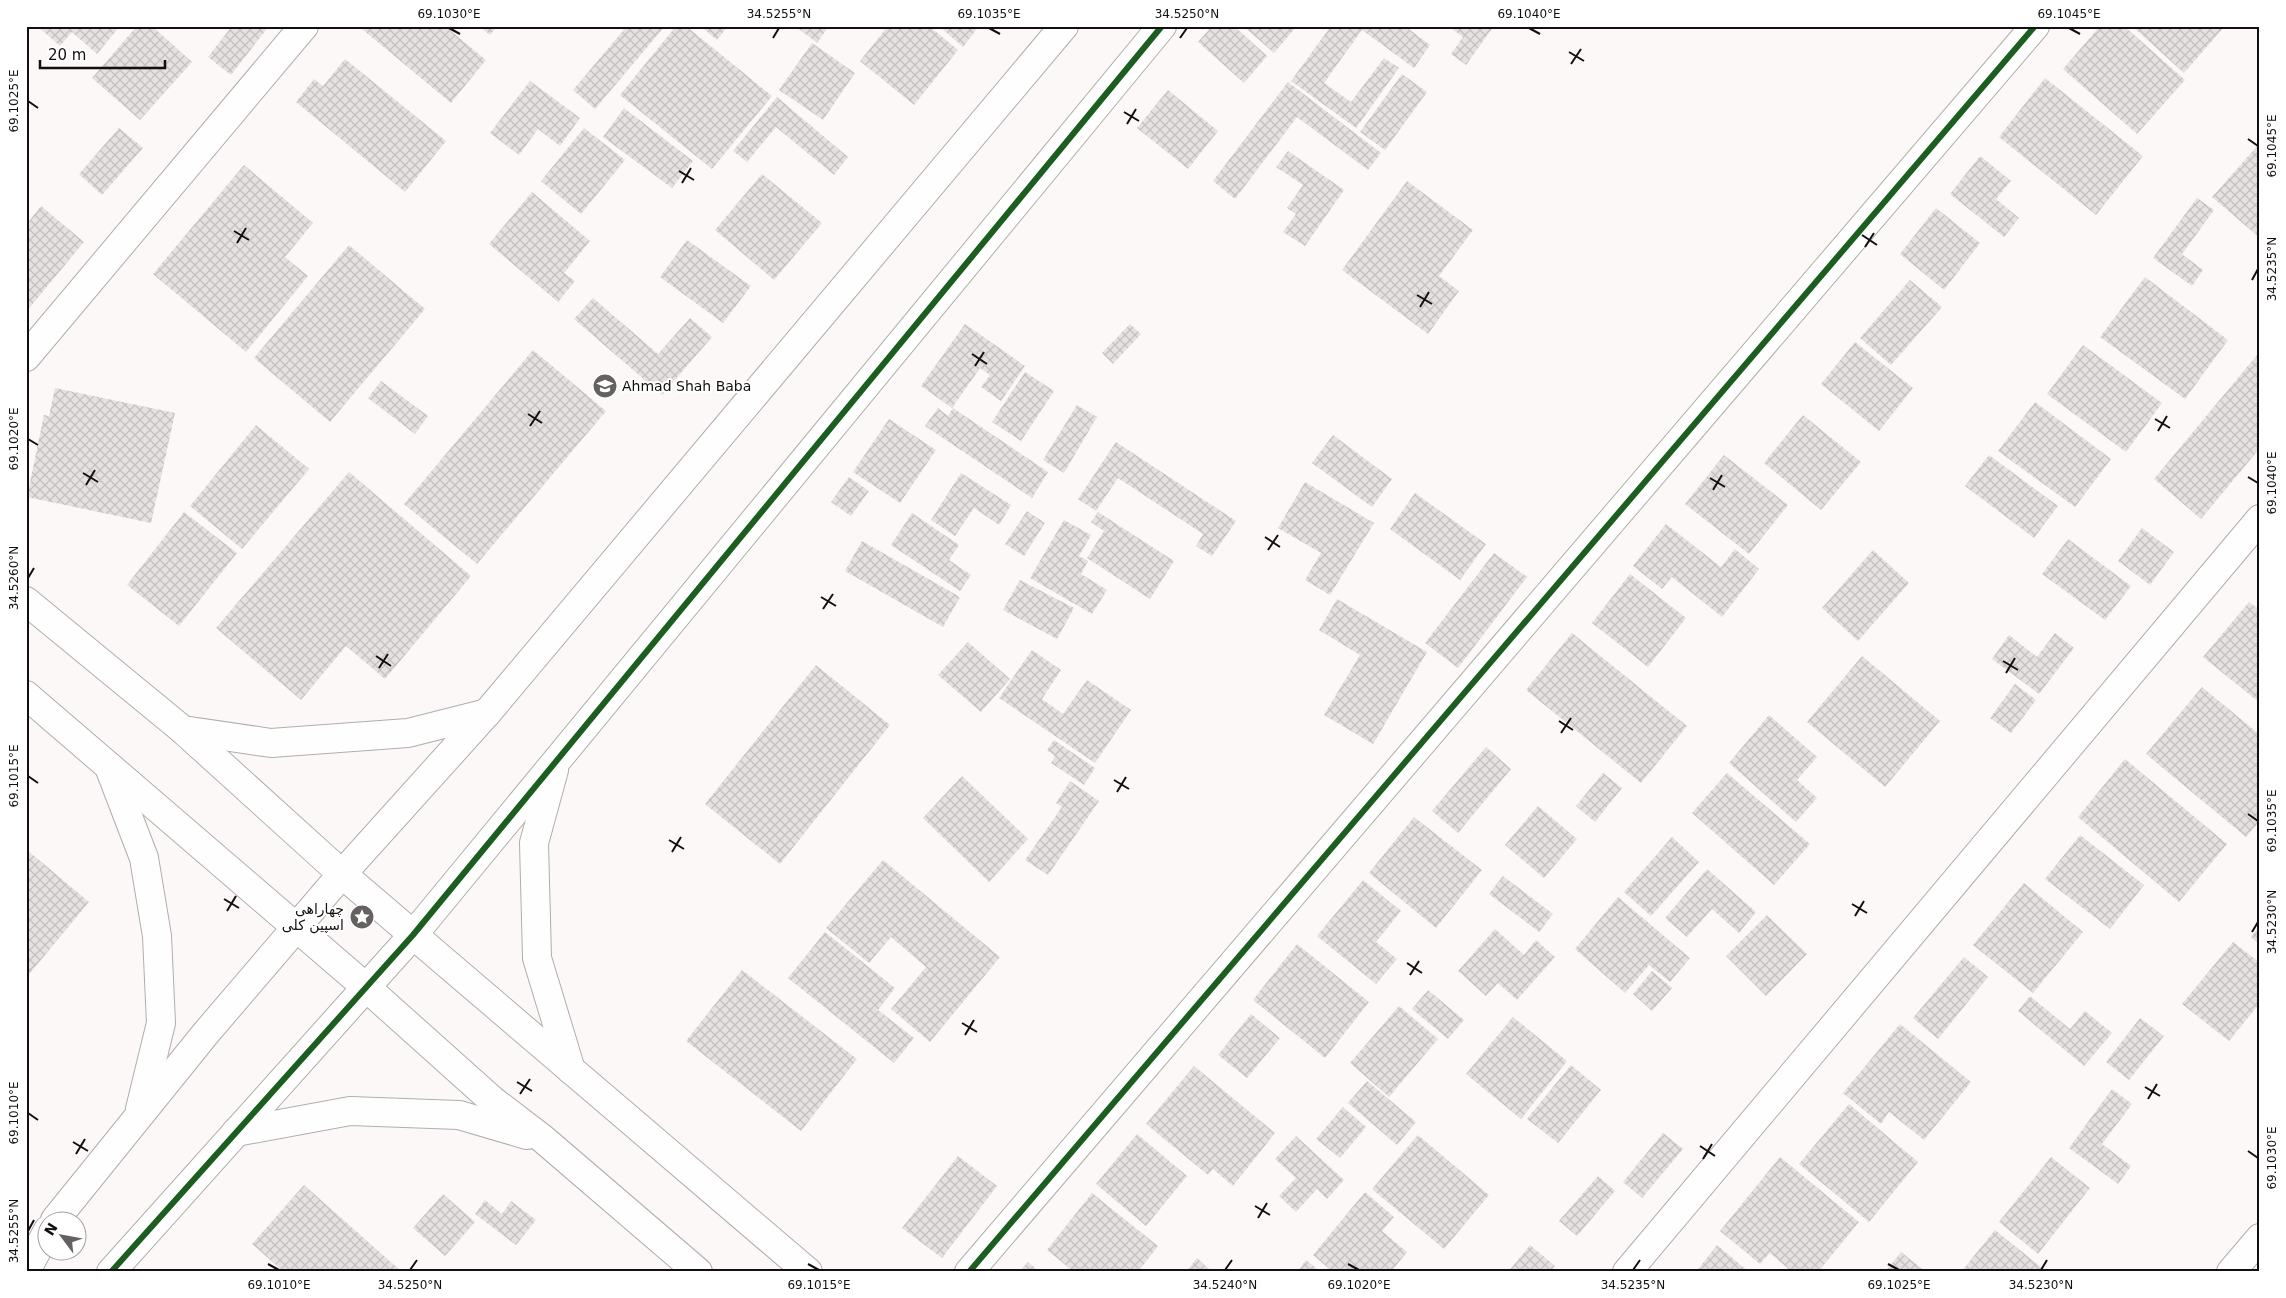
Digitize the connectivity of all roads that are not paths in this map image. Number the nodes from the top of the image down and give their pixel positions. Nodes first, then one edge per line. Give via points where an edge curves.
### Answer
1 (304, 26) edge
2 (1064, 26) edge
3 (1162, 26) edge
4 (2036, 26) edge
5 (26, 356) edge
6 (2260, 519) edge
7 (26, 601) edge
8 (26, 695) edge
9 (487, 714) junction
10 (183, 730) junction
11 (557, 759) junction
12 (107, 764) junction
13 (342, 874) junction
14 (296, 927) junction
15 (413, 935) junction
16 (368, 989) junction
17 (571, 1070) junction
18 (138, 1116) junction
19 (236, 1132) junction
20 (543, 1140) junction
21 (63, 1210) edge
22 (2260, 1238) edge
23 (38, 1249) edge
24 (26, 1271) edge
25 (111, 1272) edge
26 (698, 1272) edge
27 (808, 1272) edge
28 (969, 1272) edge
29 (1627, 1272) edge
30 (2232, 1272) edge

1 - 5 street
2 - 9 street
3 - 11 street
4 - 28 street
6 - 29 street
7 - 10 street
8 - 12 street
9 - 10 street via 408,733 271,743
9 - 13 street
10 - 13 street
11 - 15 street
11 - 17 street via 534,843 537,958
12 - 14 street
12 - 18 street via 144,858 157,936 161,1023
13 - 14 street
13 - 15 street
14 - 16 street
14 - 18 street
15 - 16 street
15 - 17 street
16 - 19 street
16 - 20 street via 492,1100
17 - 27 street
18 - 21 street
19 - 20 street via 350,1111 459,1115
19 - 25 street
20 - 26 street
22 - 30 street
23 - 24 street

